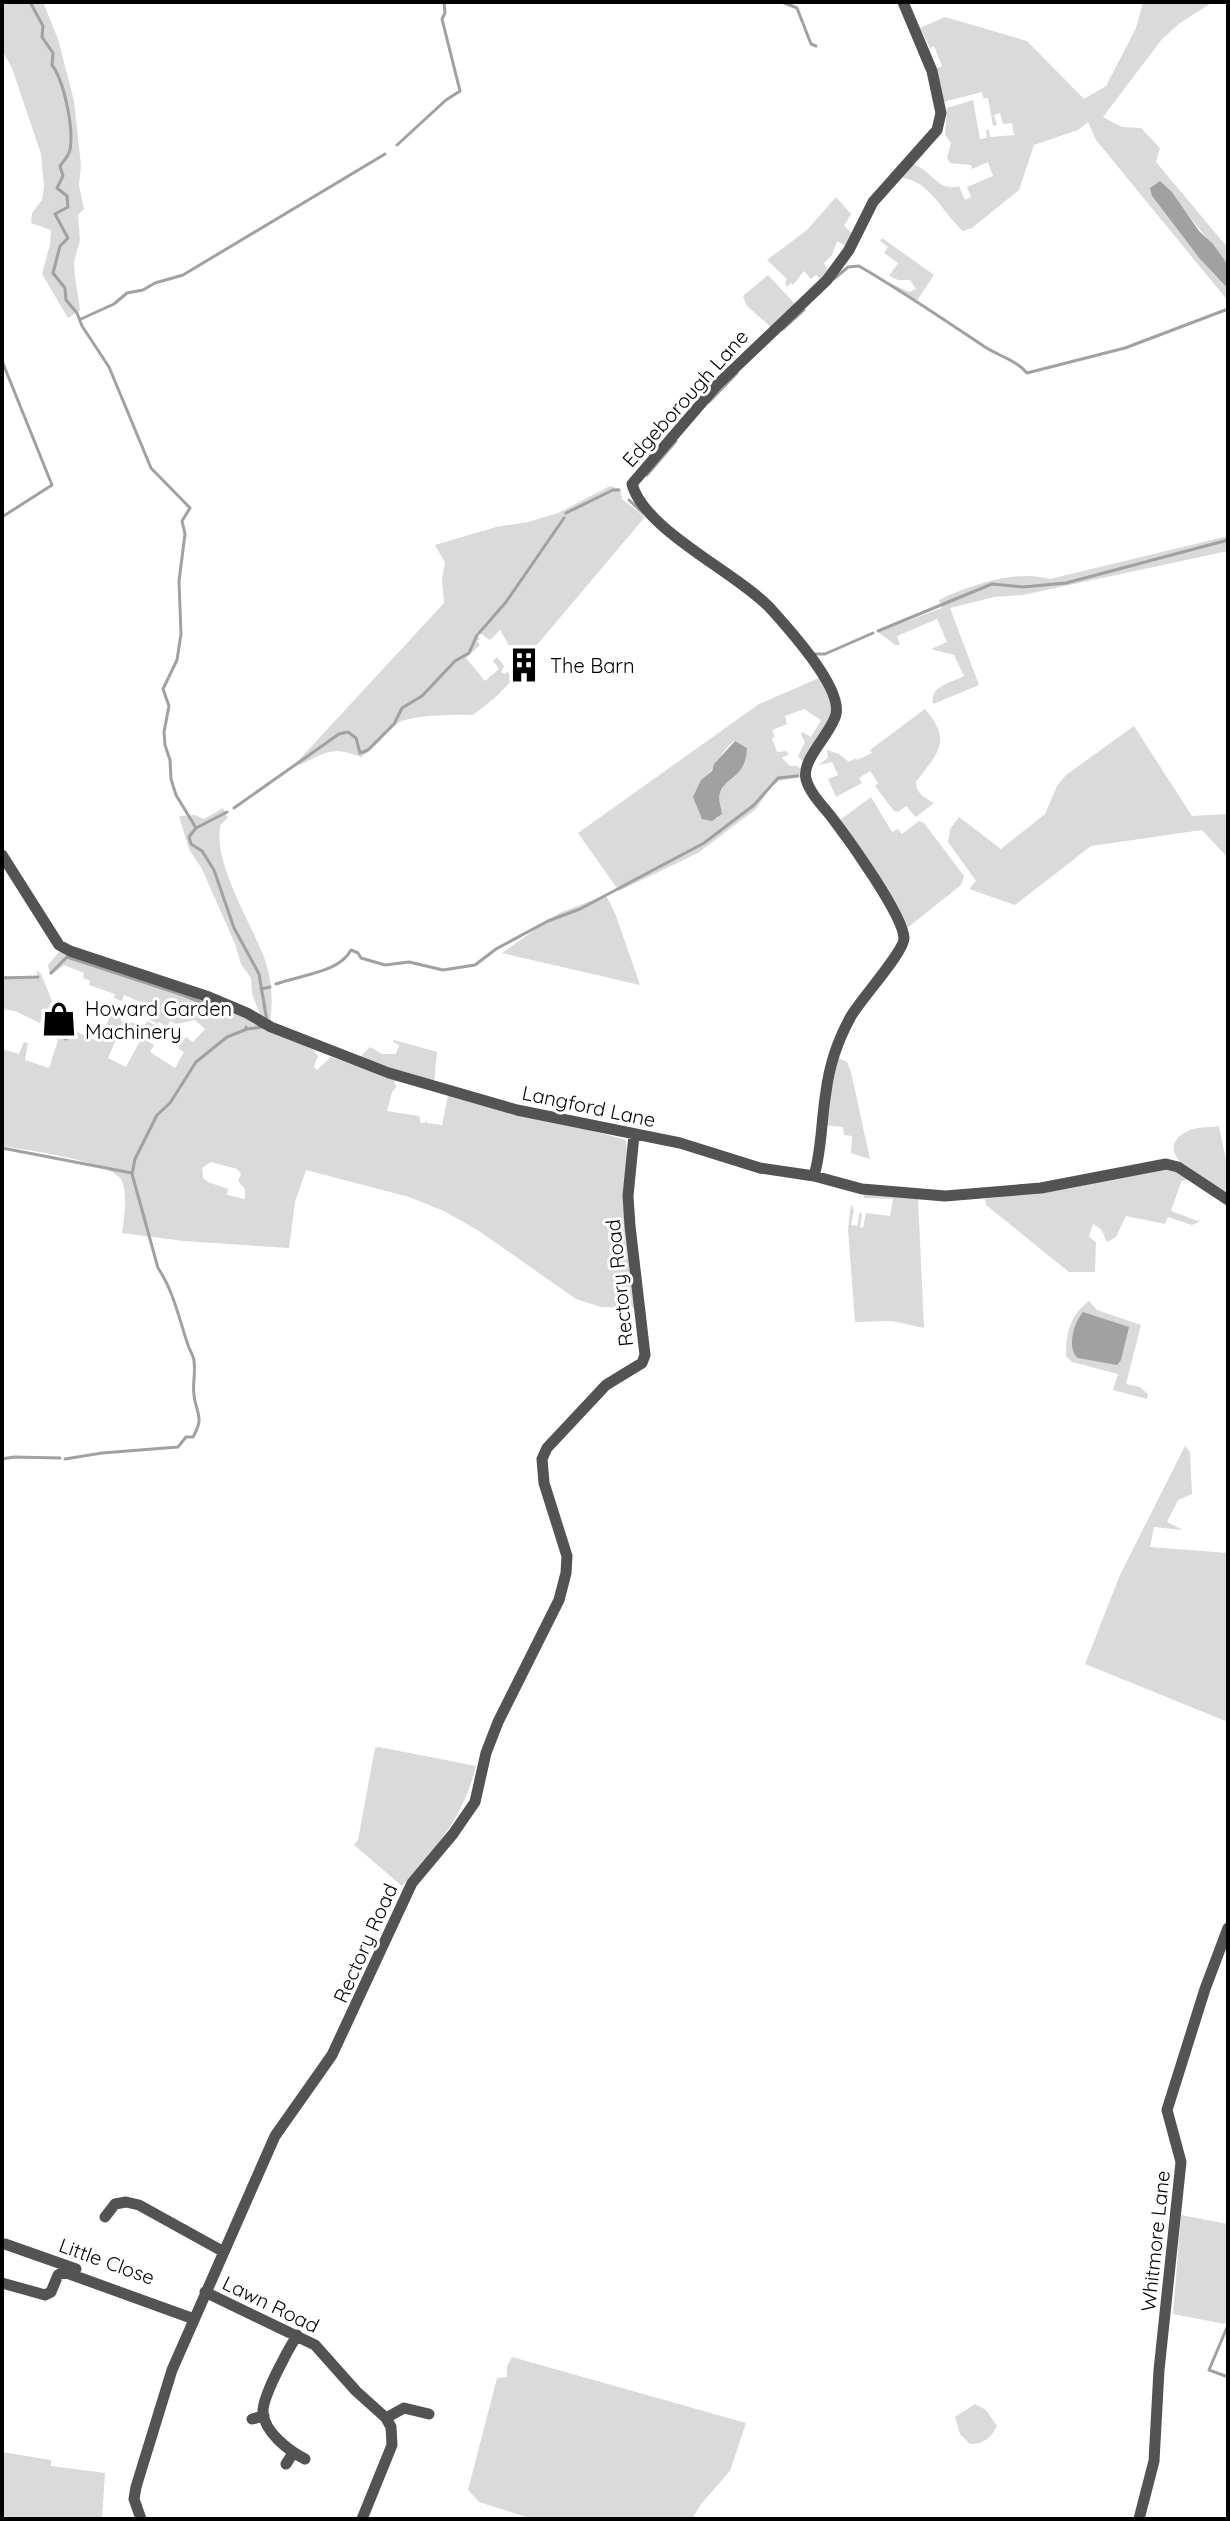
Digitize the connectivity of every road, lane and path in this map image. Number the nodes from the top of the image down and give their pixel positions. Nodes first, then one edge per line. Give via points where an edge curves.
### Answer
1 (903, 2) edge
2 (2, 855) edge
3 (634, 1135) junction
4 (814, 1176) junction
5 (1228, 1200) edge
6 (1228, 1928) edge
7 (105, 2217) dead end
8 (5, 2244) dead end
9 (224, 2252) junction
10 (2, 2283) edge
11 (205, 2292) junction
12 (195, 2316) junction
13 (297, 2335) junction
14 (429, 2414) dead end
15 (386, 2418) junction
16 (293, 2453) junction
17 (305, 2459) dead end
18 (286, 2464) dead end
19 (141, 2519) edge
20 (362, 2519) edge
21 (1139, 2519) edge

1 - 4 street, Edgeborough Lane via 932,71 941,113 937,130 873,202 827,280 717,385 632,484 636,498 655,518 765,603 826,681 836,712 807,766 806,778 865,864 904,935 902,950 859,1003 839,1045 826,1091
2 - 3 street, Langford Lane via 59,945 70,951 209,997 389,1073 517,1110
3 - 4 street, Langford Lane via 680,1143 741,1164
3 - 9 street, Rectory Road via 629,1211 645,1355 642,1363 596,1394 542,1459 544,1483 567,1556 559,1600 498,1722 475,1802 412,1883 341,2039 279,2128
4 - 5 street, Langford Lane via 862,1189 966,1195 1067,1185 1166,1164
6 - 21 street, Whitmore Lane via 1167,2110 1181,2162 1154,2461
7 - 9 street via 115,2204 139,2205
8 - 12 street, Little Close
9 - 11 street, Rectory Road
10 - 12 street via 45,2295 64,2272
11 - 12 street, Rectory Road
11 - 13 street, Lawn Road
12 - 19 street, Rectory Road via 168,2381 136,2487
13 - 15 street, Lawn Road via 321,2349
13 - 16 street via 258,2418
14 - 15 street via 404,2408
15 - 20 street via 392,2445
16 - 17 street
16 - 18 street

